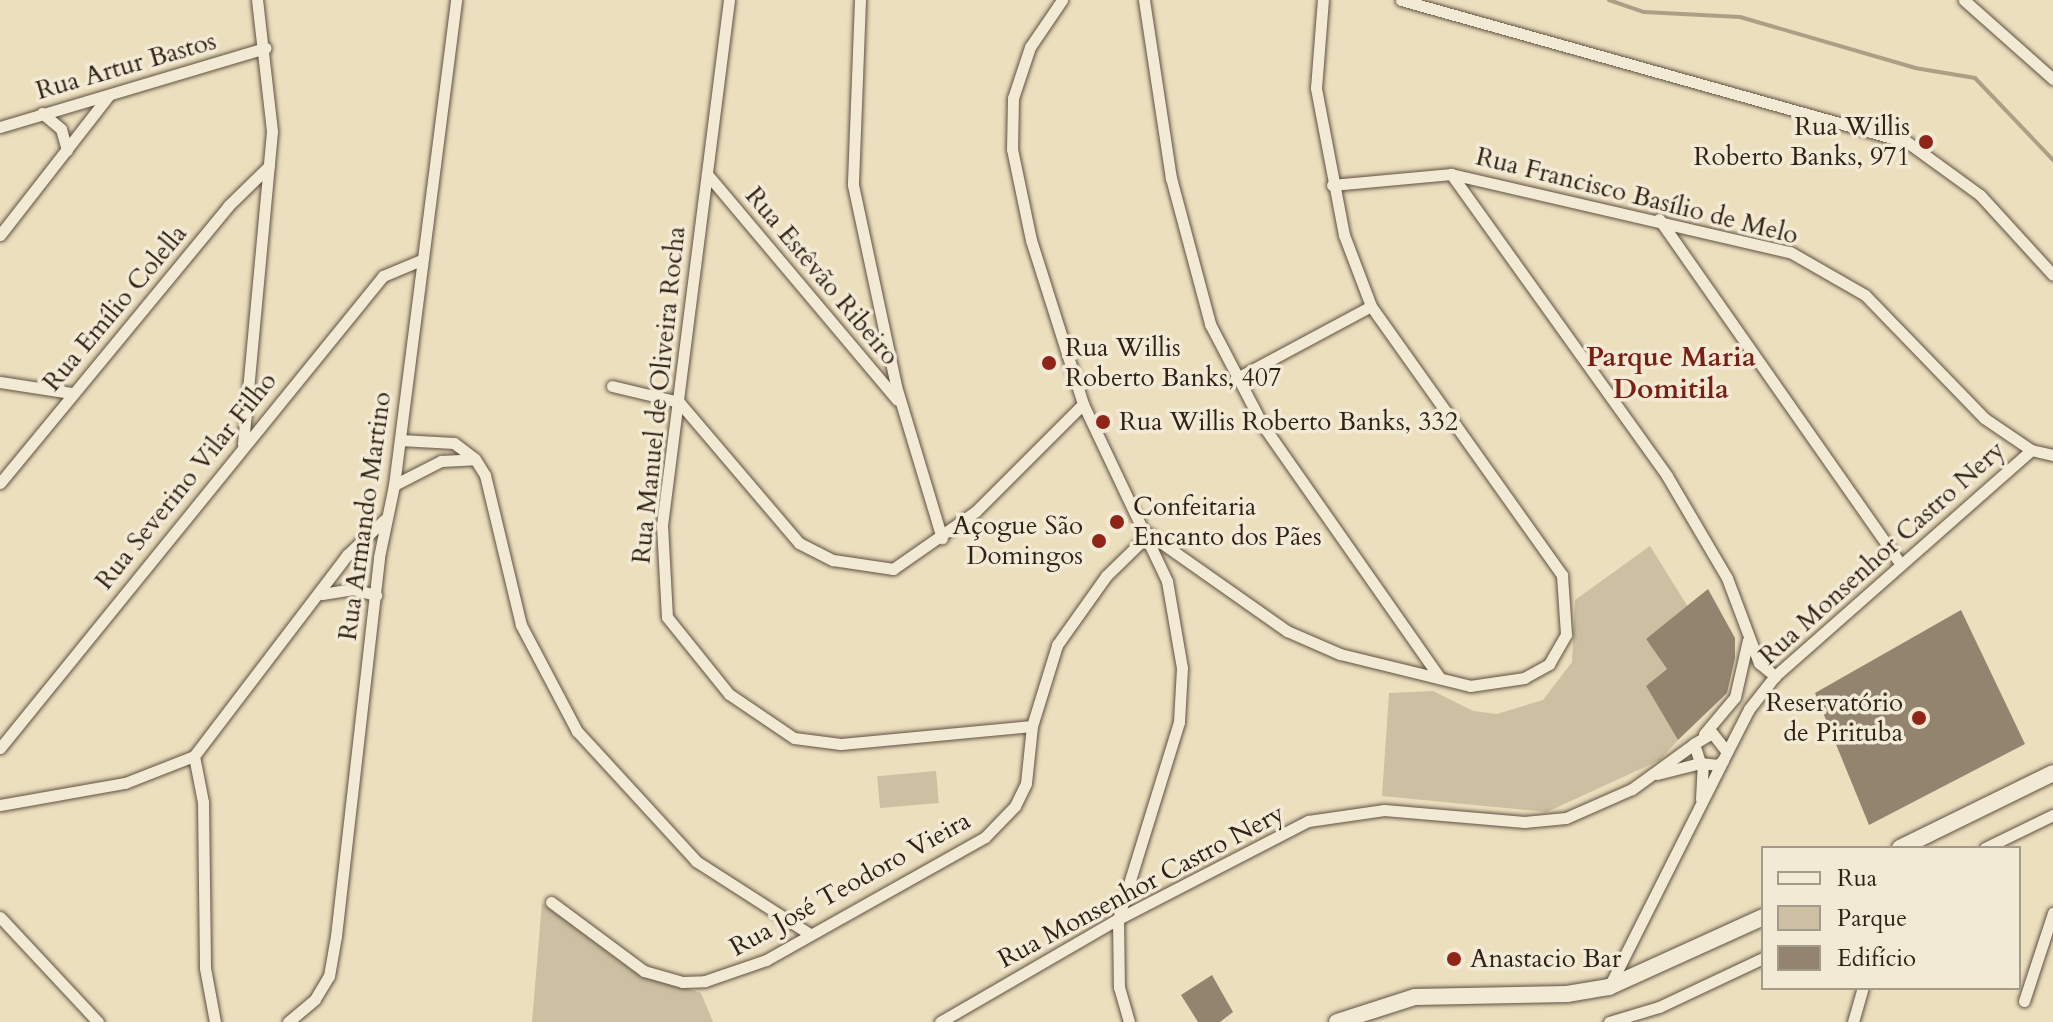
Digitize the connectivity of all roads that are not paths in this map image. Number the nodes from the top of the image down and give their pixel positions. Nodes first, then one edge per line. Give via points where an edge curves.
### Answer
1 (257, 0) edge
2 (456, 0) edge
3 (729, 0) edge
4 (860, 0) edge
5 (1062, 0) edge
6 (1144, 0) edge
7 (1323, 0) edge
8 (1401, 0) edge
9 (1964, 0) edge
10 (1418, 2) edge
11 (265, 48) junction
12 (2053, 79) edge
13 (109, 95) junction
14 (42, 113) junction
15 (0, 127) edge
16 (67, 150) junction
17 (269, 166) junction
18 (707, 174) junction
19 (1451, 174) junction
20 (1332, 185) junction
21 (1659, 219) junction
22 (0, 235) edge
23 (421, 260) junction
24 (2053, 275) edge
25 (1371, 306) junction
26 (1235, 379) junction
27 (0, 382) edge
28 (612, 386) dead end
29 (71, 393) junction
30 (679, 402) junction
31 (1083, 404) junction
32 (903, 407) junction
33 (400, 440) junction
34 (243, 444) junction
35 (2031, 450) junction
36 (2053, 455) edge
37 (475, 459) junction
38 (0, 483) edge
39 (394, 485) junction
40 (384, 520) junction
41 (1149, 534) junction
42 (942, 538) junction
43 (1900, 563) junction
44 (322, 594) junction
45 (376, 595) junction
46 (1748, 640) junction
47 (1775, 676) junction
48 (1440, 678) junction
49 (1762, 690) junction
50 (1735, 697) junction
51 (1032, 726) junction
52 (1703, 734) junction
53 (1694, 744) junction
54 (0, 748) edge
55 (194, 756) junction
56 (1725, 756) junction
57 (1702, 764) junction
58 (2053, 773) edge
59 (1648, 777) junction
60 (1701, 803) junction
61 (0, 805) edge
62 (2053, 815) edge
63 (1904, 846) edge
64 (1989, 846) edge
65 (551, 902) dead end
66 (2053, 913) edge
67 (0, 917) edge
68 (1761, 918) edge
69 (1118, 919) junction
70 (808, 933) junction
71 (1761, 959) edge
72 (1609, 987) junction
73 (1862, 990) edge
74 (2024, 1001) dead end
75 (98, 1022) edge
76 (215, 1022) edge
77 (288, 1022) edge
78 (940, 1022) edge
79 (1129, 1022) edge
80 (1337, 1022) edge
81 (1609, 1022) edge
82 (1853, 1022) edge

1 - 11 street
2 - 23 street, Rua Armando Martino
3 - 18 street, Rua Manuel de Oliveira Rocha
4 - 32 street via 853,185 869,277
5 - 31 street via 1030,47 1013,98 1012,149 1031,240
6 - 26 street via 1192,269
7 - 20 street via 1316,88
8 - 10 street
9 - 12 street
10 - 24 street via 1907,142 1980,195
11 - 13 street, Rua Artur Bastos
11 - 17 street via 272,102
13 - 14 street, Rua Artur Bastos
13 - 16 street
14 - 15 street, Rua Artur Bastos
14 - 16 street via 61,129
16 - 22 street
17 - 29 street, Rua Emílio Colella
17 - 34 street
18 - 30 street, Rua Manuel de Oliveira Rocha
18 - 32 street, Rua Estêvão Ribeiro
19 - 20 street, Rua Francisco Basílio de Melo
19 - 21 street, Rua Francisco Basílio de Melo
19 - 46 street via 1667,476 1727,578
20 - 25 street
21 - 35 street, Rua Francisco Basílio de Melo via 1790,252 1834,273 1865,295 1947,387
21 - 43 street
23 - 33 street, Rua Armando Martino
23 - 34 street, Rua Severino Vilar Filho via 383,276
25 - 26 street
25 - 48 street via 1562,575 1568,601 1566,634 1549,664 1489,686
26 - 48 street
27 - 29 street
28 - 30 street
29 - 38 street, Rua Emílio Colella
30 - 42 street via 799,543 847,564 893,569
30 - 51 street, Rua Manuel de Oliveira Rocha via 662,525 662,600 673,630 729,694 775,728 819,745
31 - 41 street
31 - 42 street
32 - 42 street
33 - 37 street via 454,443
33 - 39 street, Rua Armando Martino
34 - 54 street, Rua Severino Vilar Filho
35 - 36 street, Rua Francisco Basílio de Melo
35 - 43 street, Rua Monsenhor Castro Nery
37 - 39 street via 441,461
37 - 70 street via 485,475 521,625 577,731 696,861
39 - 40 street, Rua Armando Martino
40 - 44 street via 347,555
40 - 45 street, Rua Armando Martino
41 - 48 street via 1287,631 1340,654
41 - 51 street, Rua José Teodoro Vieira via 1068,624 1047,668
41 - 69 street via 1176,611 1182,668 1179,722
43 - 47 street, Rua Monsenhor Castro Nery
44 - 45 street via 352,589
44 - 55 street
45 - 77 street, Rua Armando Martino via 329,976 315,999
46 - 47 street via 1759,663
46 - 50 street
47 - 49 street, Rua Monsenhor Castro Nery
49 - 50 street, Rua Monsenhor Castro Nery
49 - 56 street, Rua Monsenhor Castro Nery
50 - 52 street, Rua Monsenhor Castro Nery
51 - 70 street, Rua José Teodoro Vieira via 1026,783 1002,822
52 - 53 street, Rua Monsenhor Castro Nery
52 - 56 street via 1720,736
53 - 57 street
53 - 59 street, Rua Monsenhor Castro Nery
55 - 61 street via 125,783
55 - 76 street via 203,802 203,939
56 - 57 street, Rua Monsenhor Castro Nery
56 - 60 street, Rua Monsenhor Castro Nery
57 - 59 street, Rua Monsenhor Castro Nery
57 - 60 street
58 - 63 main road
59 - 69 street, Rua Monsenhor Castro Nery via 1566,818 1524,822 1384,810 1308,821
60 - 72 street, Rua Monsenhor Castro Nery
62 - 64 street
65 - 70 street, Rua José Teodoro Vieira via 626,960 682,982 741,972
66 - 74 street
67 - 75 street
68 - 72 main road
69 - 78 street, Rua Monsenhor Castro Nery
69 - 79 street via 1119,987
71 - 81 street via 1659,1007
72 - 80 main road via 1567,994 1415,997
73 - 82 street

